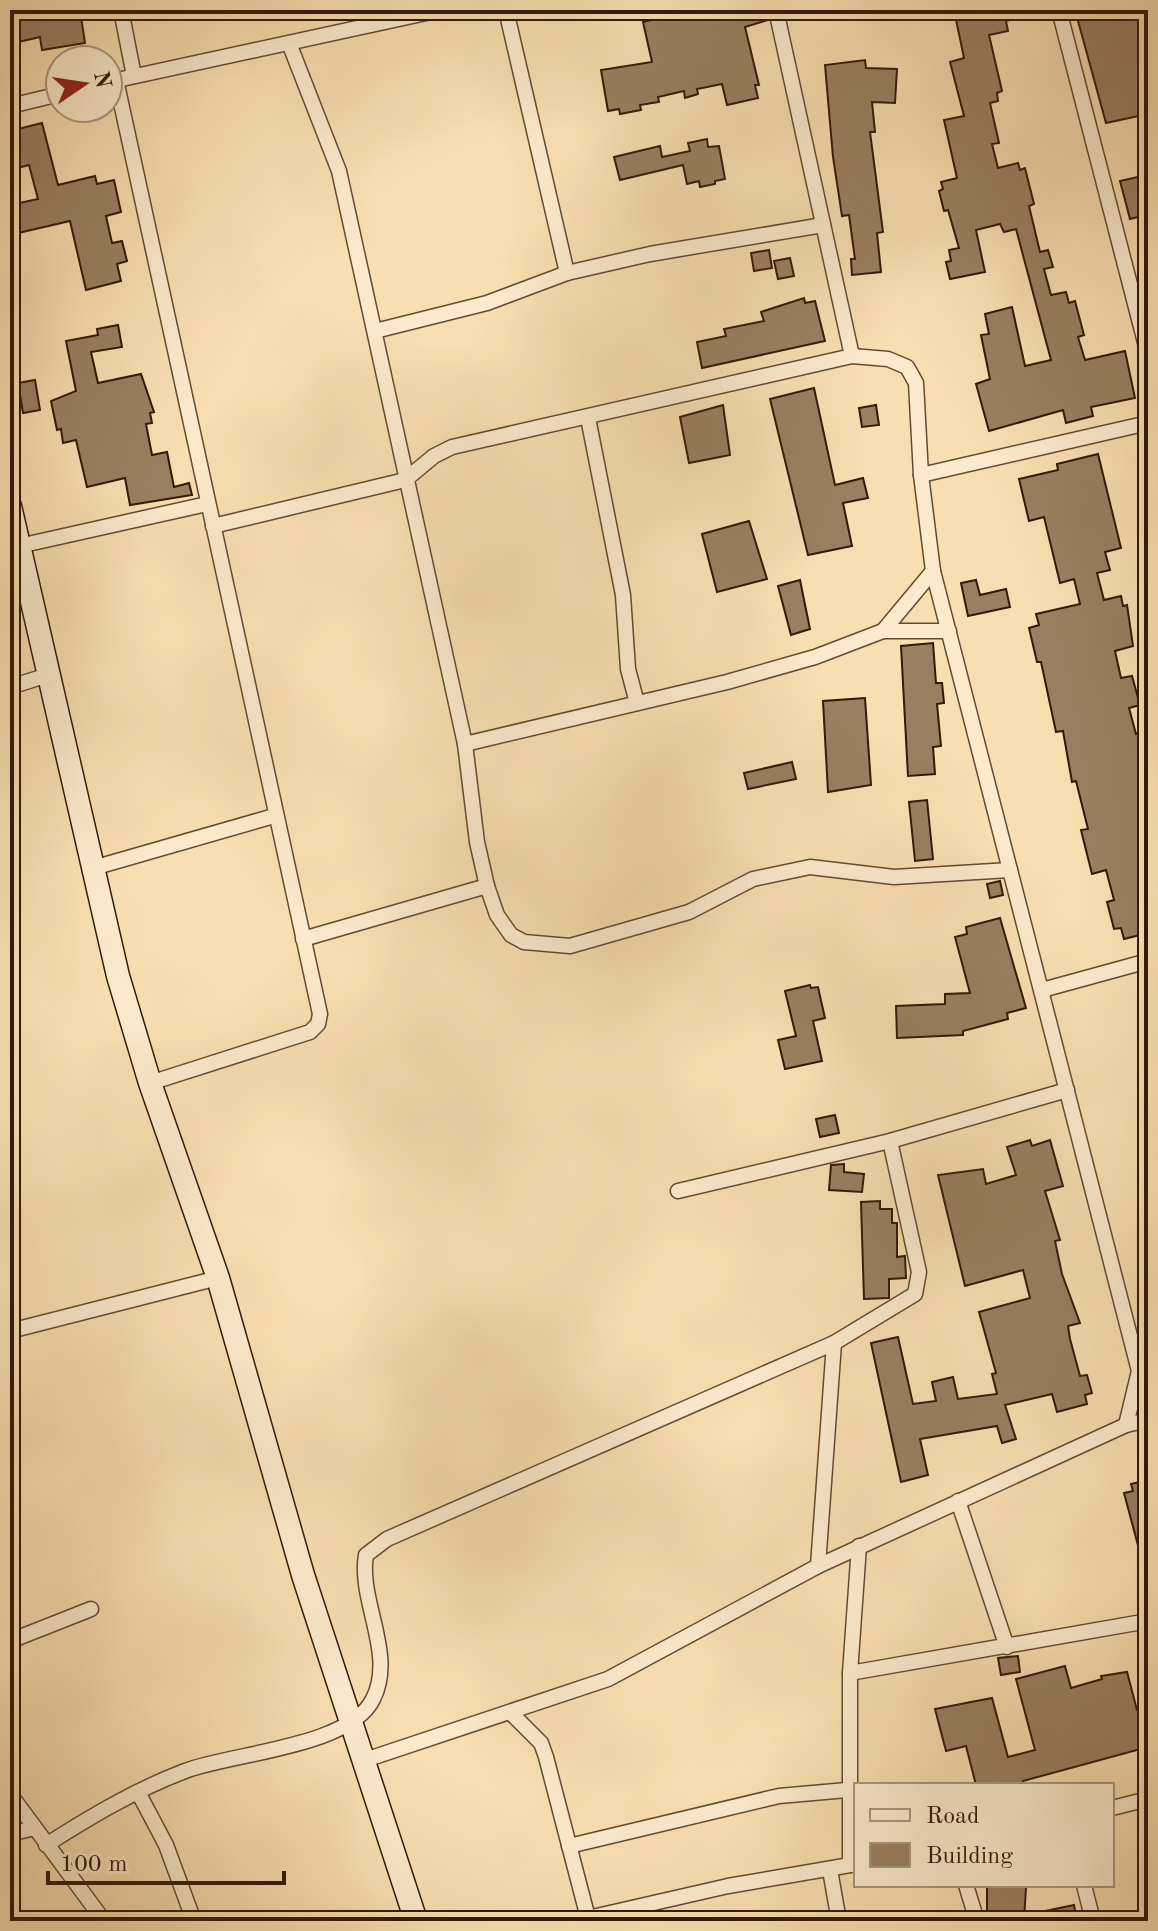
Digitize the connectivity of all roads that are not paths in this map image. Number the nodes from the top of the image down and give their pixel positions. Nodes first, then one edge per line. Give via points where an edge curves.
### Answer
1 (121, 10) edge
2 (440, 10) edge
3 (506, 10) edge
4 (776, 10) edge
5 (1059, 10) edge
6 (289, 43) junction
7 (134, 76) junction
8 (124, 78) edge
9 (44, 98) edge
10 (10, 106) edge
11 (122, 124) edge
12 (823, 225) junction
13 (567, 273) junction
14 (375, 331) junction
15 (1148, 354) edge
16 (852, 356) junction
17 (588, 418) junction
18 (1148, 423) edge
19 (921, 475) junction
20 (405, 480) junction
21 (207, 504) junction
22 (10, 506) edge
23 (213, 526) junction
24 (19, 546) junction
25 (933, 571) junction
26 (883, 631) junction
27 (949, 631) junction
28 (48, 675) junction
29 (10, 687) edge
30 (637, 703) junction
31 (465, 744) junction
32 (274, 816) junction
33 (93, 868) junction
34 (1010, 870) junction
35 (487, 886) junction
36 (303, 939) junction
37 (1148, 961) edge
38 (1042, 990) junction
39 (150, 1083) junction
40 (1067, 1090) junction
41 (890, 1141) junction
42 (678, 1191) dead end
43 (218, 1278) junction
44 (10, 1331) edge
45 (834, 1343) junction
46 (1144, 1375) edge
47 (1148, 1420) edge
48 (1126, 1425) junction
49 (958, 1501) junction
50 (859, 1546) junction
51 (818, 1566) junction
52 (91, 1609) dead end
53 (1148, 1621) edge
54 (10, 1641) edge
55 (1007, 1647) junction
56 (850, 1673) junction
57 (510, 1712) junction
58 (351, 1724) junction
59 (362, 1761) junction
60 (847, 1790) junction
61 (138, 1792) junction
62 (10, 1794) edge
63 (1148, 1799) edge
64 (1114, 1808) edge
65 (34, 1828) junction
66 (10, 1834) edge
67 (46, 1845) junction
68 (569, 1846) junction
69 (853, 1865) edge
70 (830, 1870) junction
71 (967, 1887) edge
72 (1084, 1887) edge
73 (104, 1921) edge
74 (194, 1921) edge
75 (416, 1921) edge
76 (839, 1921) edge
77 (977, 1921) edge
78 (1093, 1921) edge

1 - 7 street
2 - 6 street
3 - 13 street
4 - 12 street
5 - 15 street
6 - 7 street
6 - 14 street via 339,171
7 - 8 street
9 - 10 street
11 - 21 street
12 - 13 street
12 - 16 street
13 - 14 street via 487,303
14 - 20 street
16 - 17 street
16 - 19 street via 888,359 907,367 916,383
17 - 20 street via 452,447
17 - 30 street via 623,595 628,669
18 - 19 street
19 - 25 street
20 - 23 street
20 - 31 street
21 - 23 street
21 - 24 street
22 - 24 street
23 - 32 street
24 - 28 street
25 - 26 street
25 - 27 street
26 - 27 street
26 - 30 street via 801,661
27 - 34 street
28 - 29 street
28 - 33 street
30 - 31 street
31 - 35 street
32 - 33 street
32 - 36 street
33 - 39 street
34 - 35 street via 894,877 810,867 753,879 689,912 570,946 524,942 511,935
34 - 38 street
35 - 36 street
36 - 39 street via 320,1014 310,1032
37 - 38 street
38 - 40 street
39 - 43 street
40 - 41 street
40 - 46 street
41 - 42 street
41 - 45 street via 919,1272 915,1294
43 - 44 street
43 - 58 street
45 - 51 street
45 - 58 street via 387,1539 366,1555 363,1572 379,1681 373,1699
46 - 48 street
47 - 48 street
48 - 49 street
49 - 50 street
49 - 55 street
50 - 51 street
50 - 56 street
51 - 57 street via 608,1679
52 - 54 street
53 - 55 street
55 - 56 street
56 - 60 street
57 - 59 street
57 - 68 street via 541,1743
58 - 59 street
58 - 61 street via 188,1769
59 - 75 street
60 - 68 street via 779,1796
60 - 69 street
61 - 67 street
61 - 74 street via 166,1845
62 - 65 street
63 - 64 street
65 - 66 street
65 - 67 street
67 - 73 street
68 - 70 street via 588,1918 728,1886
69 - 70 street
70 - 76 street
71 - 77 street
72 - 78 street

